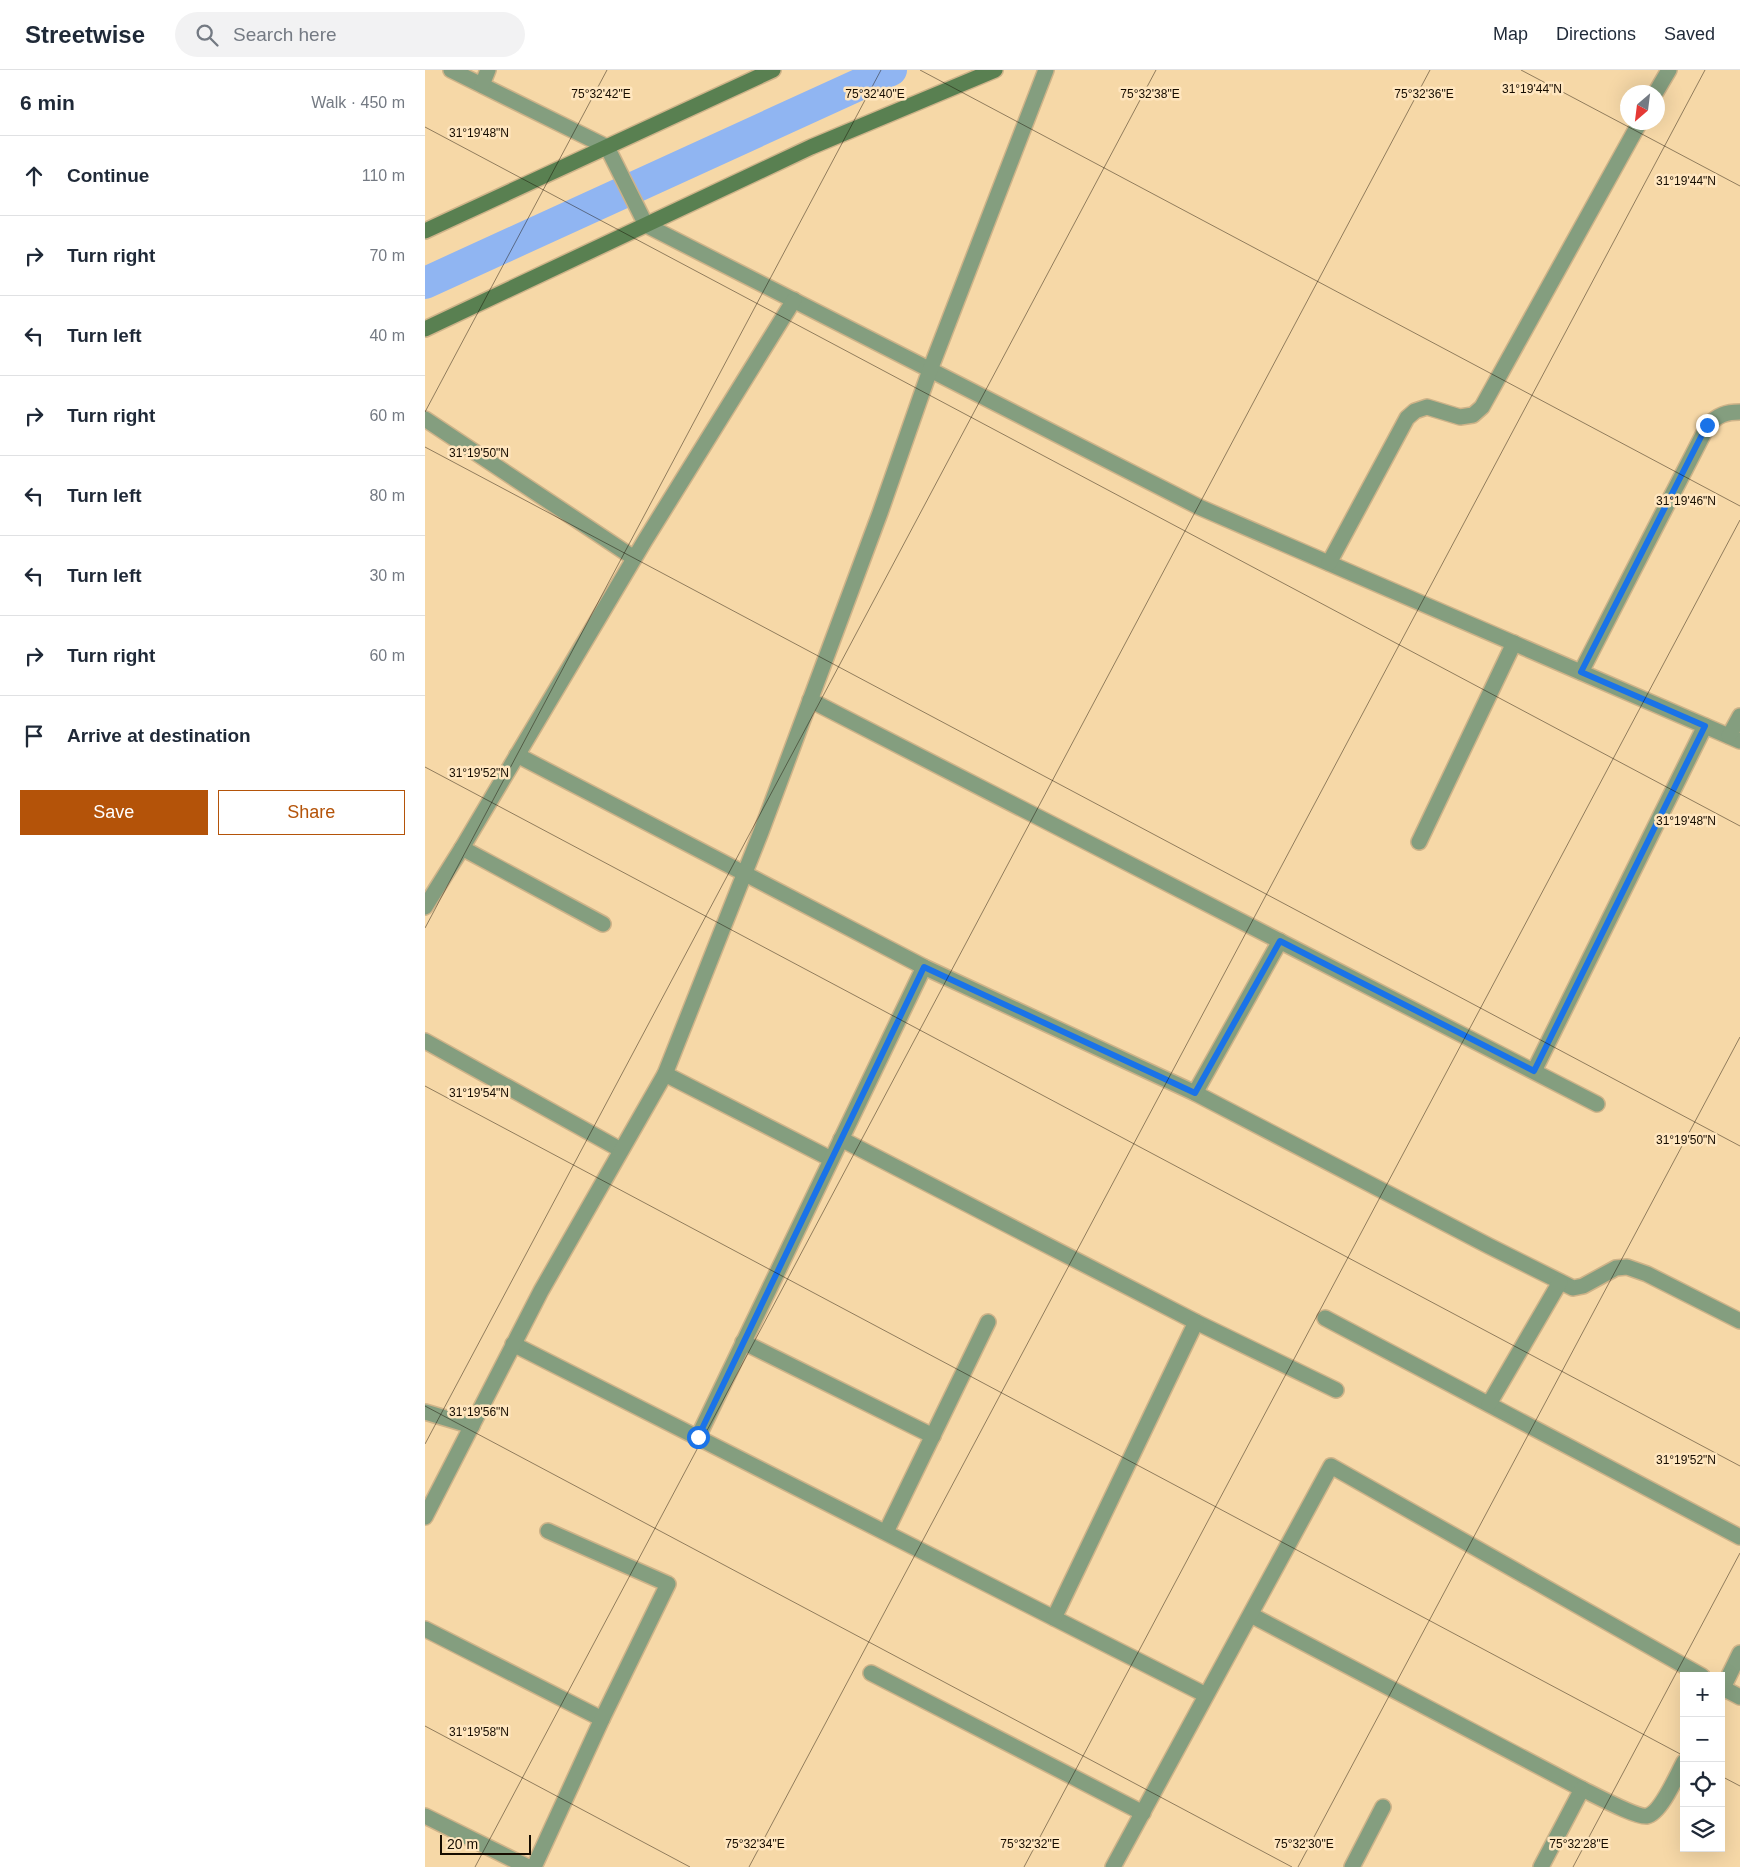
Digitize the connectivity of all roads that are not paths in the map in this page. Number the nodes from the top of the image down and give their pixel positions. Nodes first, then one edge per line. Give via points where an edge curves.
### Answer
1 (451, 70) edge
2 (489, 70) edge
3 (773, 70) edge
4 (995, 70) edge
5 (1046, 70) edge
6 (1669, 70) edge
7 (482, 85) junction
8 (1660, 85) edge
9 (1635, 130) edge
10 (607, 147) junction
11 (646, 225) junction
12 (425, 231) edge
13 (793, 300) junction
14 (425, 329) edge
15 (930, 370) junction
16 (1740, 412) edge
17 (425, 419) edge
18 (634, 558) junction
19 (1329, 563) junction
20 (1514, 642) junction
21 (1581, 672) junction
22 (811, 700) junction
23 (1740, 716) edge
24 (1705, 726) junction
25 (1735, 739) edge
26 (517, 755) junction
27 (1419, 842) dead end
28 (462, 848) junction
29 (744, 875) junction
30 (425, 907) edge
31 (603, 924) dead end
32 (1280, 941) junction
33 (924, 967) junction
34 (425, 1041) edge
35 (1534, 1071) junction
36 (665, 1074) junction
37 (1195, 1093) junction
38 (1597, 1104) dead end
39 (841, 1140) junction
40 (621, 1150) junction
41 (831, 1159) junction
42 (1560, 1282) junction
43 (1325, 1318) dead end
44 (1740, 1321) edge
45 (988, 1322) dead end
46 (1196, 1322) junction
47 (743, 1342) junction
48 (513, 1344) junction
49 (1337, 1390) dead end
50 (1489, 1404) junction
51 (425, 1412) edge
52 (472, 1426) junction
53 (933, 1436) junction
54 (698, 1437) junction
55 (425, 1516) edge
56 (548, 1532) dead end
57 (886, 1532) junction
58 (1740, 1537) edge
59 (1251, 1615) junction
60 (1054, 1618) junction
61 (425, 1628) edge
62 (1740, 1653) edge
63 (1695, 1672) edge
64 (871, 1673) dead end
65 (1725, 1683) edge
66 (1725, 1690) edge
67 (1206, 1695) junction
68 (1740, 1697) edge
69 (602, 1719) junction
70 (1680, 1769) edge
71 (1582, 1789) junction
72 (1383, 1807) dead end
73 (1143, 1813) junction
74 (425, 1816) edge
75 (528, 1867) edge
76 (534, 1867) edge
77 (1113, 1867) edge
78 (1352, 1867) edge
79 (1541, 1867) edge

1 - 7 street
2 - 7 street
3 - 10 street
4 - 11 street via 811,147
5 - 15 street
6 - 8 street
7 - 10 street
9 - 19 street via 1482,407 1473,415 1460,417 1427,406 1415,410 1407,418
10 - 11 street
10 - 12 street
11 - 13 street
11 - 14 street
13 - 15 street
13 - 18 street
15 - 19 street via 1199,508
15 - 22 street
16 - 21 street via 1716,417 1707,425
17 - 18 street
18 - 26 street
19 - 20 street
20 - 21 street
20 - 27 street
21 - 24 street
22 - 29 street
22 - 32 street
23 - 25 street
24 - 25 street
24 - 35 street
26 - 28 street
26 - 29 street
28 - 30 street
28 - 31 street
29 - 33 street
29 - 36 street
32 - 35 street
32 - 37 street
33 - 37 street
33 - 39 street
34 - 40 street
35 - 38 street
36 - 40 street
36 - 41 street
37 - 42 street
39 - 41 street
39 - 46 street
40 - 48 street
41 - 47 street
42 - 44 street via 1573,1288 1616,1268 1637,1269
42 - 50 street
43 - 50 street
45 - 53 street
46 - 49 street
46 - 60 street
47 - 53 street
47 - 54 street
48 - 52 street
48 - 54 street
50 - 58 street
51 - 52 street
52 - 55 street
53 - 57 street
54 - 57 street
56 - 69 street via 668,1584
57 - 60 street
59 - 63 street via 1331,1466
59 - 67 street
59 - 71 street
60 - 67 street
61 - 69 street
62 - 65 street
64 - 73 street
66 - 68 street
67 - 73 street
69 - 76 street
70 - 71 street via 1663,1800 1654,1812 1646,1816
71 - 79 street
72 - 78 street
73 - 77 street
74 - 75 street

